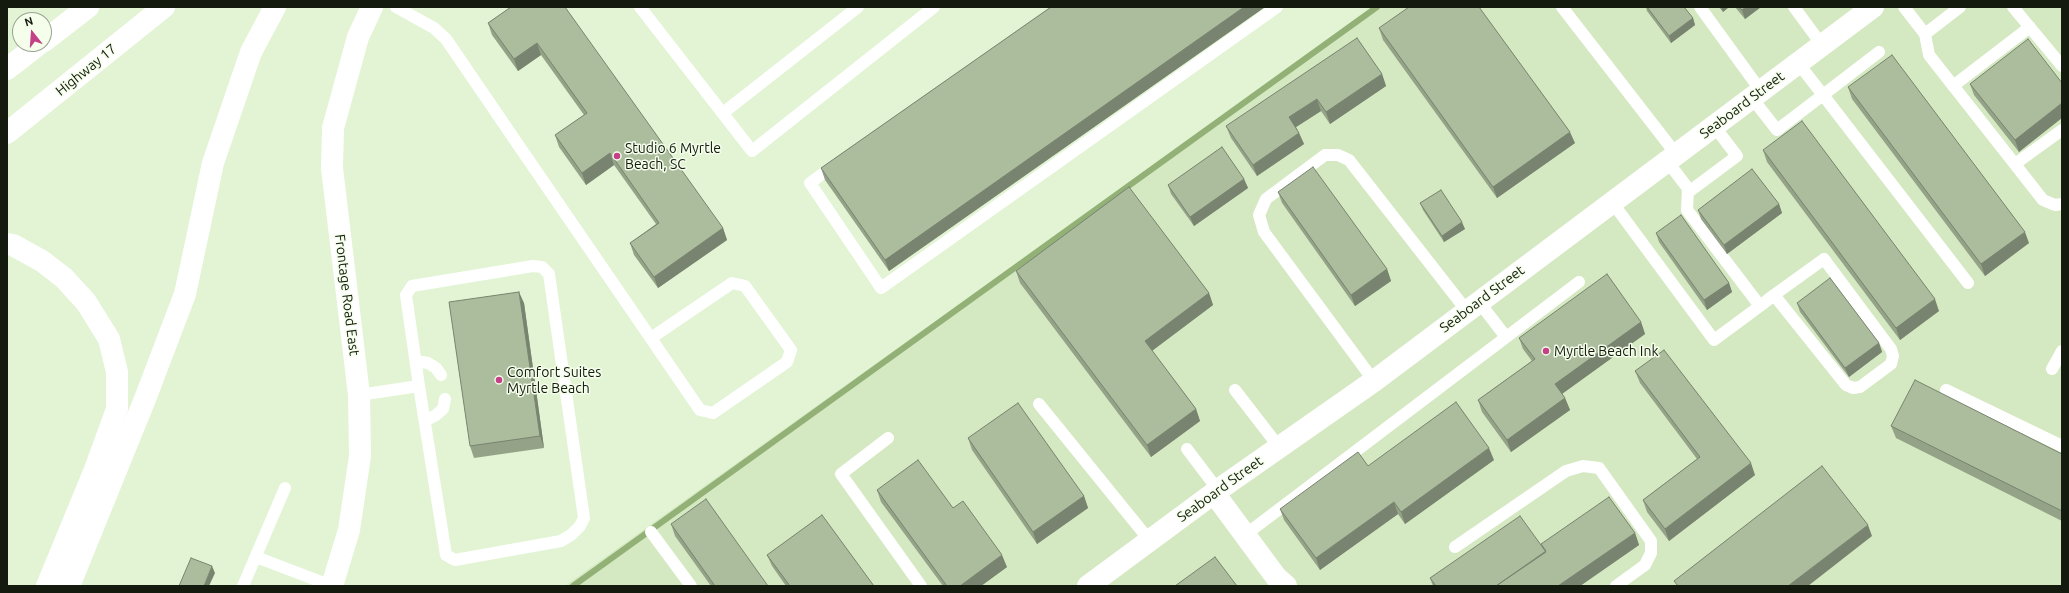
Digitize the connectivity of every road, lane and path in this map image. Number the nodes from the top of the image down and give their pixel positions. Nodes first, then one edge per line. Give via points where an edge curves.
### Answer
1 (88, 7) edge
2 (164, 7) edge
3 (275, 7) edge
4 (372, 7) edge
5 (396, 7) edge
6 (640, 7) edge
7 (934, 7) edge
8 (1277, 7) edge
9 (1562, 7) edge
10 (1700, 7) edge
11 (1794, 7) edge
12 (1873, 7) edge
13 (1904, 7) edge
14 (1960, 7) edge
15 (2013, 7) edge
16 (852, 9) edge
17 (2030, 27) junction
18 (52, 34) edge
19 (1925, 34) junction
20 (1822, 45) junction
21 (29, 52) edge
22 (1879, 52) dead end
23 (1798, 63) junction
24 (2062, 66) edge
25 (7, 69) edge
26 (1954, 86) junction
27 (1756, 94) junction
28 (1823, 95) junction
29 (723, 113) junction
30 (1714, 126) junction
31 (2062, 130) edge
32 (7, 133) edge
33 (1671, 158) junction
34 (843, 160) edge
35 (2015, 164) junction
36 (1688, 189) junction
37 (1612, 202) junction
38 (2062, 204) edge
39 (7, 244) edge
40 (1578, 282) dead end
41 (1968, 283) dead end
42 (1774, 295) junction
43 (1473, 306) junction
44 (1760, 306) junction
45 (1506, 337) junction
46 (651, 338) junction
47 (2062, 351) edge
48 (416, 361) junction
49 (2052, 369) dead end
50 (441, 376) dead end
51 (1374, 381) junction
52 (419, 386) junction
53 (1235, 390) dead end
54 (1946, 390) dead end
55 (359, 394) junction
56 (445, 399) dead end
57 (1039, 404) dead end
58 (425, 421) junction
59 (888, 438) dead end
60 (2062, 446) edge
61 (1280, 447) junction
62 (1187, 449) dead end
63 (285, 488) dead end
64 (1216, 491) junction
65 (652, 532) dead end
66 (1245, 534) junction
67 (1150, 541) junction
68 (1455, 547) dead end
69 (256, 557) junction
70 (47, 586) edge
71 (68, 586) edge
72 (243, 586) edge
73 (332, 586) edge
74 (691, 586) edge
75 (921, 586) edge
76 (1088, 586) edge
77 (1286, 586) edge
78 (1616, 586) edge

1 - 18 main road
2 - 32 main road, Highway 17
3 - 71 main road via 251,52 213,163 184,294 145,399
4 - 55 main road, Frontage Road East via 358,37 333,128 332,168
5 - 46 lane via 434,28 446,39
6 - 29 lane
7 - 29 lane via 752,150
8 - 34 lane via 881,288 810,183
9 - 33 lane
10 - 27 lane
11 - 20 lane
12 - 20 main road, Seaboard Street
13 - 19 lane
14 - 19 lane
15 - 17 lane
16 - 29 lane
17 - 24 lane
17 - 26 lane
19 - 26 lane via 1929,55
20 - 23 main road, Seaboard Street
21 - 25 main road
22 - 28 lane
23 - 27 main road, Seaboard Street
23 - 28 lane
26 - 35 lane
27 - 28 lane via 1777,130
27 - 30 main road, Seaboard Street
28 - 41 lane
30 - 33 main road, Seaboard Street
30 - 36 lane via 1737,156 1690,191
31 - 35 lane
33 - 36 lane
33 - 37 main road, Seaboard Street
35 - 38 lane via 2043,200 2055,205
36 - 44 lane via 1686,210
37 - 43 main road, Seaboard Street
37 - 44 lane via 1714,340
39 - 70 main road via 42,261 64,278 86,302 109,338 117,372 117,409
40 - 45 lane
42 - 42 lane via 1824,259 1891,349 1891,364 1860,387 1846,385
42 - 44 lane
43 - 45 lane
43 - 51 main road, Seaboard Street
43 - 51 lane via 1350,160 1338,155 1325,155 1266,199 1259,215 1264,232
45 - 66 lane
46 - 46 lane via 700,410 713,413 787,362 791,350 745,286 732,283
47 - 49 lane
48 - 50 lane via 428,363 436,368
48 - 52 lane
48 - 58 lane via 406,295 412,286 534,266 542,267 549,274 584,518 580,526 561,541 455,560 446,555
51 - 61 main road, Seaboard Street
52 - 55 lane
52 - 58 lane
53 - 61 lane
54 - 60 lane
55 - 73 main road, Frontage Road East via 360,456 349,530
56 - 58 lane via 443,408 436,416
57 - 67 lane
59 - 75 lane via 841,474
61 - 64 main road, Seaboard Street
62 - 64 lane
63 - 69 lane
64 - 66 main road
64 - 67 main road, Seaboard Street
65 - 74 lane
66 - 77 main road via 1276,577
67 - 76 main road, Seaboard Street
68 - 78 lane via 1566,471 1582,466 1600,468 1651,540 1651,554 1645,565
69 - 72 lane
69 - 73 lane

